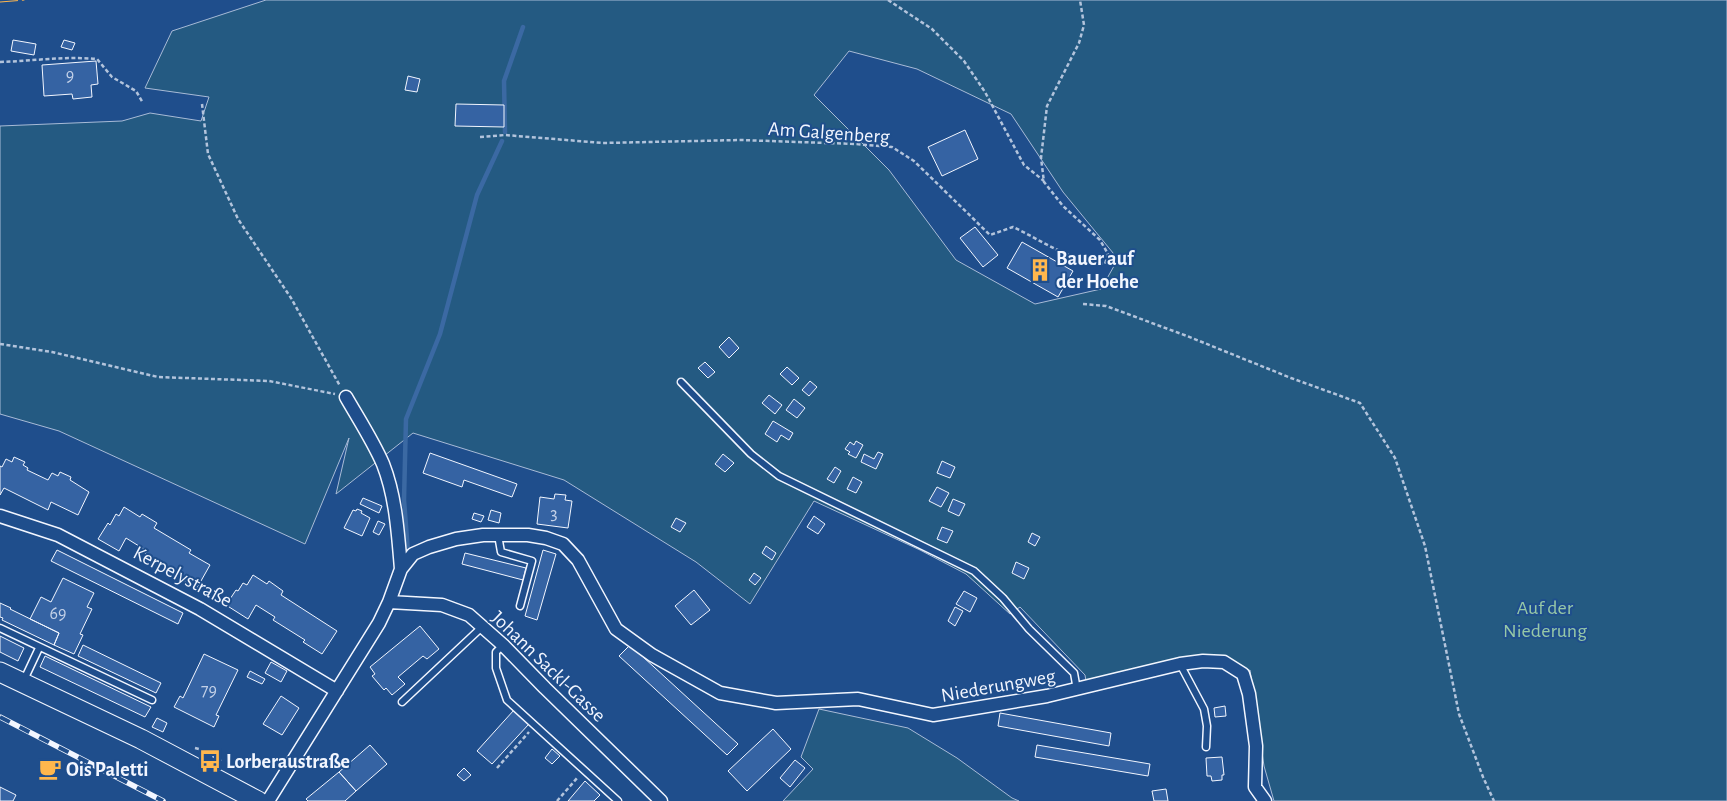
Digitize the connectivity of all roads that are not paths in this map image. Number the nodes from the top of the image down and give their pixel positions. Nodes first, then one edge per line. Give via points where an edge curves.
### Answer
1 (681, 382) dead end
2 (346, 396) road end
3 (0, 516) edge
4 (498, 535) junction
5 (401, 569) junction
6 (389, 602) junction
7 (520, 606) dead end
8 (482, 627) junction
9 (0, 628) edge
10 (503, 645) junction
11 (39, 648) junction
12 (1180, 664) junction
13 (0, 672) edge
14 (22, 683) junction
15 (1077, 690) junction
16 (338, 691) junction
17 (152, 700) dead end
18 (402, 702) dead end
19 (1206, 747) dead end
20 (258, 801) edge
21 (268, 801) edge
22 (618, 801) edge
23 (661, 801) edge
24 (1265, 801) edge

1 - 15 lane via 751,454 779,476 974,571 1074,673
2 - 5 street, Niederungweg via 383,463 395,508
3 - 16 street, Kerpelystraße via 58,535 200,609
4 - 5 street, Niederungweg via 456,539 429,547 413,554
4 - 7 lane via 501,552 532,561
4 - 15 street, Niederungweg via 528,535 563,544 578,560 616,629 652,655 720,693 776,703 858,699 933,715
5 - 6 street, Niederungweg
6 - 8 street, Johann Sackl-Gasse via 442,604 468,615
6 - 16 street
8 - 10 street, Johann Sackl-Gasse
8 - 18 lane
9 - 11 lane
10 - 22 lane via 496,652 496,668 507,700
10 - 23 street, Johann Sackl-Gasse
11 - 14 lane
11 - 17 lane
12 - 15 street, Niederungweg
12 - 19 lane via 1204,709
12 - 24 street, Niederungweg via 1224,662 1243,674 1256,746 1255,787
13 - 14 main road
14 - 20 main road
16 - 21 street

